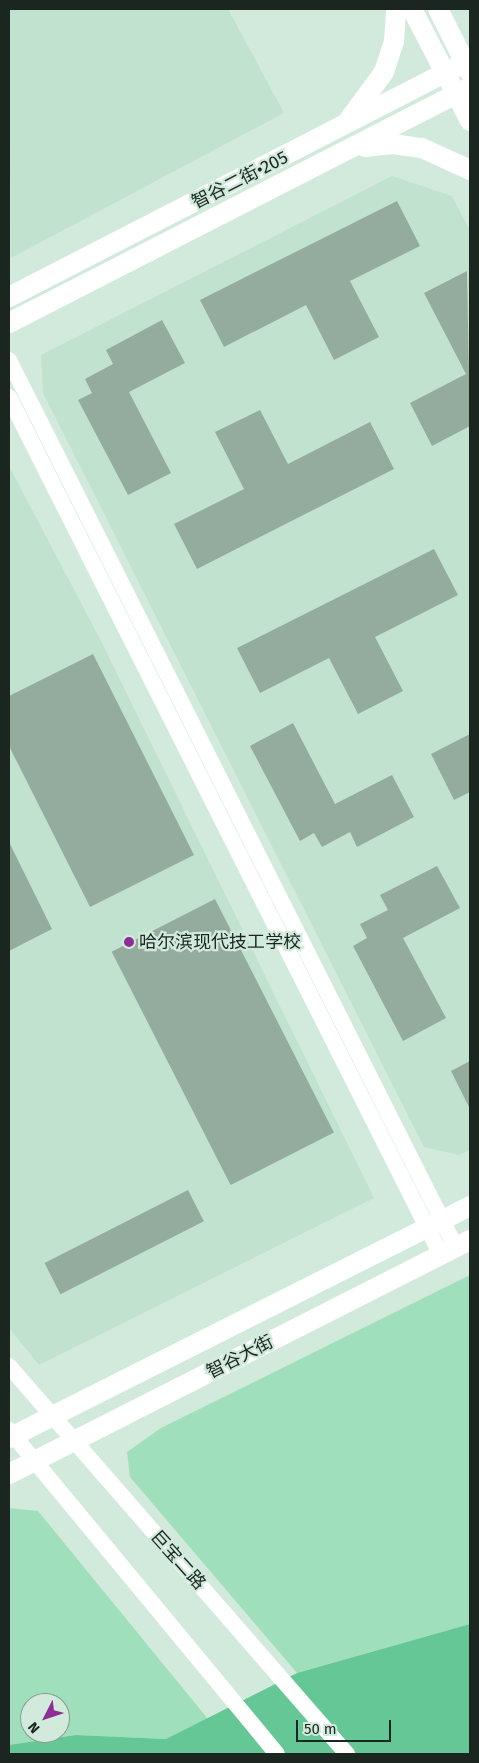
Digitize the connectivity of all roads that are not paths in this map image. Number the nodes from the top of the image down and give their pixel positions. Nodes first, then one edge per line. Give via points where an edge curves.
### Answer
1 (396, 9) edge
2 (412, 9) edge
3 (438, 9) edge
4 (469, 65) edge
5 (446, 73) junction
6 (463, 90) edge
7 (470, 121) edge
8 (338, 131) junction
9 (351, 150) junction
10 (470, 170) edge
11 (9, 297) edge
12 (9, 323) edge
13 (9, 360) edge
14 (9, 397) edge
15 (470, 1206) edge
16 (434, 1225) junction
17 (456, 1248) edge
18 (9, 1366) edge
19 (52, 1418) junction
20 (10, 1435) edge
21 (72, 1442) junction
22 (33, 1462) junction
23 (9, 1474) edge
24 (277, 1754) edge
25 (347, 1754) edge

1 - 8 main road via 394,41 384,72 368,99
2 - 5 main road
3 - 4 main road
4 - 5 main road, 智谷二街•205
5 - 6 main road
5 - 8 main road, 智谷二街•205
6 - 7 main road
6 - 9 main road, 智谷二街•205
8 - 11 main road, 智谷二街•205
9 - 10 main road via 382,144 407,146 436,153
9 - 12 main road, 智谷二街•205
13 - 16 street
14 - 16 street
15 - 16 main road, 智谷大街
16 - 17 street
16 - 19 main road, 智谷大街
17 - 21 main road, 智谷大街
18 - 19 street, 巨宝二路
19 - 20 main road, 智谷大街
19 - 21 street, 巨宝二路
20 - 22 street
21 - 22 main road, 智谷大街
21 - 25 street, 巨宝二路 via 257,1647
22 - 23 main road, 智谷大街
22 - 24 street

